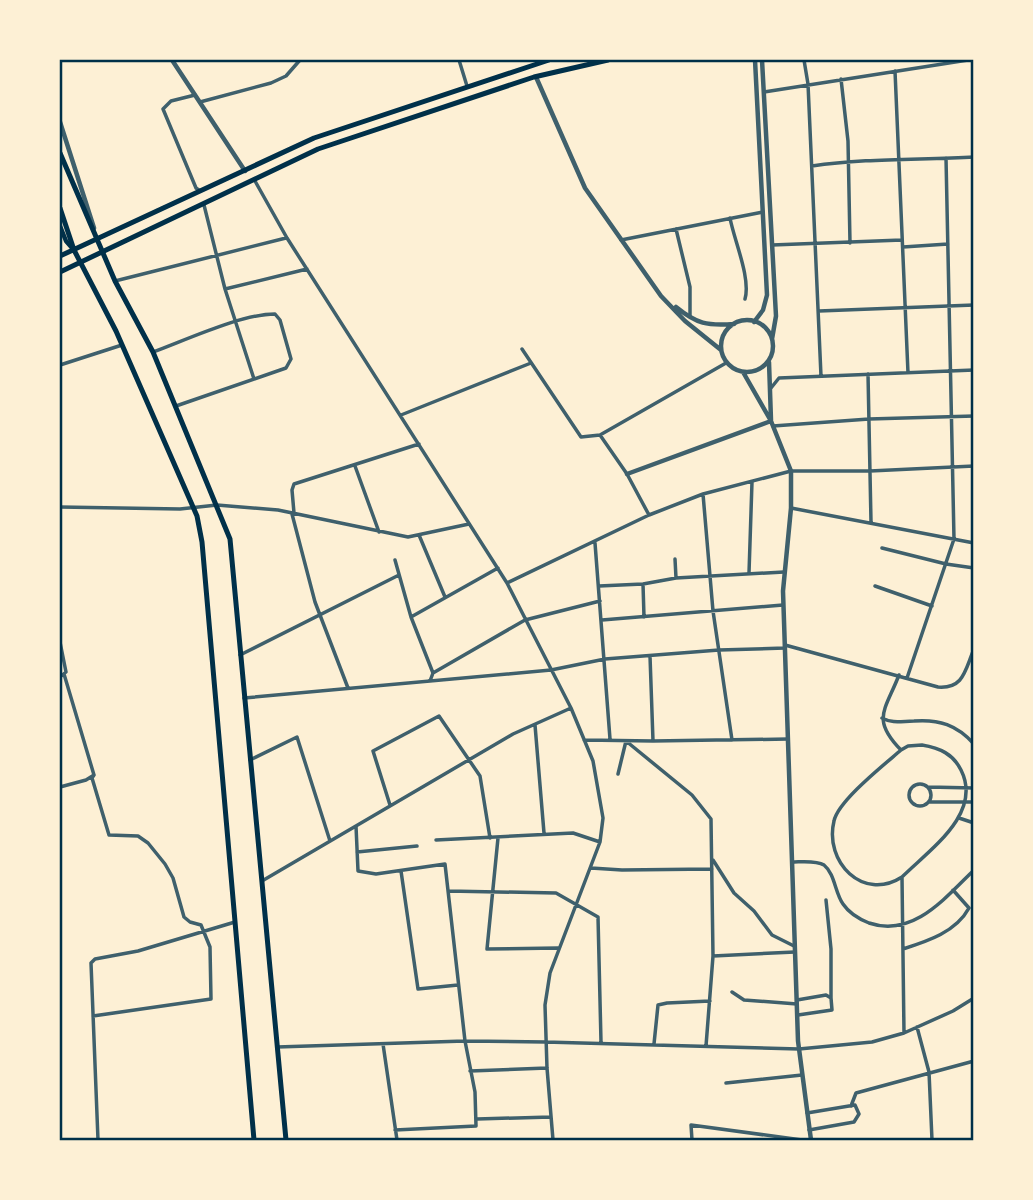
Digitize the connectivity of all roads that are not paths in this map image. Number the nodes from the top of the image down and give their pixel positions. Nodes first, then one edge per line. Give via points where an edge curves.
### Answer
1 (172, 60) edge
2 (300, 60) edge
3 (459, 60) edge
4 (549, 60) edge
5 (608, 60) edge
6 (755, 60) edge
7 (762, 60) edge
8 (804, 60) edge
9 (968, 60) edge
10 (527, 63) edge
11 (895, 71) junction
12 (536, 77) junction
13 (841, 79) junction
14 (808, 84) junction
15 (467, 86) junction
16 (764, 92) junction
17 (195, 94) junction
18 (200, 102) junction
19 (60, 122) edge
20 (60, 153) edge
21 (974, 157) edge
22 (946, 158) junction
23 (848, 161) junction
24 (899, 161) junction
25 (812, 166) junction
26 (245, 172) junction
27 (255, 181) junction
28 (200, 191) junction
29 (204, 205) junction
30 (60, 208) edge
31 (763, 212) junction
32 (730, 218) junction
33 (60, 226) edge
34 (676, 229) junction
35 (287, 238) junction
36 (98, 239) junction
37 (621, 240) junction
38 (902, 240) junction
39 (850, 243) junction
40 (948, 244) junction
41 (772, 245) junction
42 (816, 245) junction
43 (903, 247) junction
44 (74, 250) junction
45 (102, 252) junction
46 (216, 254) junction
47 (60, 256) edge
48 (80, 263) junction
49 (307, 269) junction
50 (60, 272) edge
51 (115, 281) junction
52 (225, 289) junction
53 (661, 296) junction
54 (745, 299) dead end
55 (974, 304) edge
56 (950, 306) junction
57 (905, 307) junction
58 (820, 311) junction
59 (690, 318) junction
60 (754, 322) junction
61 (236, 323) junction
62 (734, 324) junction
63 (772, 339) junction
64 (122, 345) junction
65 (522, 349) dead end
66 (721, 349) junction
67 (153, 352) junction
68 (768, 361) junction
69 (531, 363) junction
70 (726, 363) junction
71 (60, 365) edge
72 (974, 370) edge
73 (951, 371) junction
74 (743, 372) junction
75 (908, 373) junction
76 (868, 374) junction
77 (821, 376) junction
78 (254, 379) junction
79 (770, 390) junction
80 (176, 406) junction
81 (401, 415) junction
82 (974, 416) edge
83 (952, 417) junction
84 (869, 419) junction
85 (772, 423) junction
86 (600, 435) junction
87 (419, 444) junction
88 (355, 466) junction
89 (974, 466) edge
90 (953, 467) junction
91 (791, 471) junction
92 (870, 471) junction
93 (627, 474) junction
94 (752, 482) junction
95 (704, 494) junction
96 (217, 505) junction
97 (60, 507) edge
98 (194, 508) junction
99 (791, 508) junction
100 (293, 513) junction
101 (649, 515) junction
102 (871, 522) junction
103 (470, 524) junction
104 (379, 532) junction
105 (419, 534) junction
106 (954, 539) junction
107 (596, 543) junction
108 (974, 543) edge
109 (882, 548) dead end
110 (675, 559) dead end
111 (395, 560) dead end
112 (946, 564) junction
113 (498, 568) junction
114 (974, 568) edge
115 (785, 572) junction
116 (749, 573) junction
117 (399, 575) junction
118 (711, 575) junction
119 (676, 578) junction
120 (507, 583) junction
121 (643, 584) junction
122 (598, 586) junction
123 (875, 586) dead end
124 (446, 598) junction
125 (600, 601) junction
126 (783, 605) junction
127 (932, 606) junction
128 (713, 611) junction
129 (320, 615) junction
130 (411, 617) junction
131 (644, 617) junction
132 (525, 620) junction
133 (602, 620) junction
134 (60, 642) edge
135 (785, 647) junction
136 (974, 649) edge
137 (719, 650) junction
138 (240, 655) junction
139 (650, 655) junction
140 (605, 659) junction
141 (551, 670) junction
142 (433, 673) junction
143 (64, 674) junction
144 (899, 676) junction
145 (60, 677) edge
146 (907, 678) junction
147 (430, 681) junction
148 (348, 688) junction
149 (244, 698) junction
150 (572, 708) junction
151 (882, 718) junction
152 (535, 725) junction
153 (788, 738) junction
154 (610, 739) junction
155 (584, 740) junction
156 (732, 740) junction
157 (626, 741) junction
158 (653, 741) junction
159 (974, 744) edge
160 (901, 750) junction
161 (470, 759) junction
162 (250, 760) junction
163 (618, 774) dead end
164 (94, 775) junction
165 (60, 787) edge
166 (928, 787) junction
167 (967, 788) junction
168 (974, 788) edge
169 (928, 802) junction
170 (966, 802) junction
171 (974, 802) edge
172 (390, 806) junction
173 (958, 818) junction
174 (974, 822) edge
175 (356, 826) junction
176 (544, 833) junction
177 (490, 838) junction
178 (498, 838) junction
179 (436, 839) dead end
180 (330, 841) junction
181 (600, 842) junction
182 (417, 846) dead end
183 (357, 852) junction
184 (712, 858) junction
185 (792, 862) junction
186 (590, 868) junction
187 (712, 869) junction
188 (974, 870) edge
189 (401, 871) junction
190 (902, 877) junction
191 (262, 881) junction
192 (953, 890) junction
193 (448, 891) junction
194 (493, 893) junction
195 (826, 900) dead end
196 (576, 905) junction
197 (234, 922) junction
198 (903, 926) junction
199 (204, 932) junction
200 (559, 948) junction
201 (795, 949) junction
202 (903, 949) junction
203 (713, 956) junction
204 (458, 985) junction
205 (732, 992) dead end
206 (831, 998) junction
207 (974, 998) edge
208 (710, 1001) junction
209 (797, 1002) junction
210 (93, 1016) junction
211 (797, 1016) junction
212 (917, 1027) junction
213 (904, 1033) junction
214 (465, 1041) junction
215 (545, 1042) junction
216 (601, 1043) junction
217 (383, 1044) junction
218 (654, 1044) junction
219 (706, 1046) junction
220 (277, 1047) junction
221 (799, 1049) junction
222 (974, 1061) edge
223 (547, 1068) junction
224 (470, 1071) junction
225 (929, 1072) junction
226 (802, 1075) junction
227 (726, 1083) dead end
228 (851, 1106) junction
229 (807, 1113) junction
230 (551, 1117) junction
231 (477, 1119) junction
232 (395, 1130) junction
233 (809, 1130) junction
234 (98, 1140) edge
235 (254, 1140) edge
236 (286, 1140) edge
237 (397, 1140) edge
238 (553, 1140) edge
239 (692, 1140) edge
240 (802, 1140) edge
241 (811, 1140) edge
242 (932, 1140) edge

1 - 17 street
2 - 18 street via 286,76 271,83
3 - 15 street
4 - 10 main road
5 - 12 main road
6 - 31 street
7 - 16 street
8 - 14 street
9 - 11 street
10 - 15 main road
11 - 13 street
11 - 24 street
12 - 27 main road via 318,149
12 - 37 street via 585,188
13 - 14 street
13 - 23 street
14 - 16 street
14 - 25 street
15 - 26 main road via 314,138
16 - 41 street
17 - 18 street
17 - 28 street via 171,101 163,109
18 - 26 street
19 - 36 street
20 - 36 main road
21 - 22 street
22 - 24 street
22 - 40 street
23 - 24 street
23 - 25 street
23 - 39 street
24 - 38 street
25 - 42 street
26 - 28 main road
27 - 29 main road
27 - 35 street
28 - 36 main road
29 - 45 main road
29 - 46 street
30 - 44 main road
31 - 32 street
31 - 60 street via 767,295
32 - 34 street
32 - 54 street via 744,272
33 - 44 main road
34 - 37 street
34 - 59 street via 690,287
35 - 46 street
35 - 49 street
36 - 44 main road
36 - 45 main road
37 - 53 street
38 - 39 street
38 - 43 street
39 - 42 street
40 - 43 street
40 - 56 street
41 - 42 street
41 - 63 street via 776,316
42 - 58 street
43 - 57 street
44 - 47 main road
44 - 48 main road
45 - 48 main road
45 - 51 main road
46 - 51 street
46 - 52 street
48 - 50 main road
48 - 64 main road
49 - 52 street
49 - 81 street
51 - 67 main road
52 - 61 street
53 - 59 street
53 - 66 street
55 - 56 street
56 - 57 street
56 - 73 street
57 - 58 street
57 - 75 street
58 - 77 street
59 - 62 street via 714,326
60 - 62 street
60 - 63 street
61 - 67 street
61 - 78 street
61 - 78 street via 269,314 280,320 290,364
62 - 66 street via 725,332
63 - 68 street
64 - 71 street
64 - 98 main road
65 - 69 street
66 - 70 street
67 - 80 main road
68 - 74 street via 757,370
68 - 79 street
69 - 81 street
69 - 86 street via 581,436
70 - 74 street
70 - 86 street
72 - 73 street
73 - 75 street
73 - 83 street
74 - 85 street
75 - 76 street
76 - 77 street
76 - 84 street
77 - 79 street via 779,378
78 - 80 street
79 - 85 street
80 - 96 main road
81 - 87 street
82 - 83 street
83 - 84 street
83 - 90 street
84 - 85 street
84 - 92 street
85 - 91 street
85 - 93 street
86 - 93 street
87 - 88 street
87 - 103 street
88 - 100 street via 292,486
88 - 104 street
89 - 90 street
90 - 92 street
90 - 106 street
91 - 92 street
91 - 94 street
91 - 99 street
92 - 102 street
93 - 101 street
94 - 95 street
94 - 116 street
95 - 101 street
95 - 118 street
96 - 98 street
96 - 100 street
96 - 138 main road via 230,540
97 - 98 street
98 - 197 main road via 202,542
99 - 102 street
99 - 115 street
100 - 104 street
100 - 129 street
101 - 107 street
102 - 106 street
103 - 105 street
103 - 113 street
104 - 105 street via 408,537
105 - 124 street
106 - 108 street
106 - 112 street
107 - 120 street
107 - 122 street
109 - 112 street
110 - 119 street
111 - 117 street
112 - 114 street
112 - 127 street
113 - 120 street
113 - 124 street
115 - 116 street
115 - 126 street
116 - 118 street
117 - 129 street
117 - 130 street
118 - 119 street
118 - 128 street
119 - 121 street
120 - 132 street
121 - 122 street
121 - 131 street
122 - 125 street
123 - 127 street
124 - 130 street
125 - 132 street
125 - 133 street
126 - 128 street
126 - 135 street
127 - 146 street
128 - 131 street
128 - 137 street
129 - 138 street
129 - 148 street
130 - 142 street
131 - 133 street
132 - 141 street
132 - 142 street
133 - 140 street
134 - 143 street
135 - 137 street
135 - 144 street
135 - 153 street
136 - 146 street via 951,688
137 - 139 street
137 - 156 street
138 - 149 main road
139 - 140 street
139 - 158 street
140 - 141 street
140 - 154 street
141 - 147 street
141 - 150 street
142 - 147 street
143 - 145 street
143 - 164 street
144 - 146 street
144 - 151 street
147 - 148 street
148 - 149 street
149 - 162 main road
150 - 152 street
150 - 155 street
151 - 159 street via 949,724
151 - 160 street via 885,732
152 - 161 street
152 - 176 street
153 - 156 street
153 - 185 street
154 - 155 street
154 - 157 street
155 - 181 street via 599,786
156 - 158 street
157 - 158 street
157 - 163 street
157 - 184 street via 692,795 711,819
160 - 167 street via 922,745 955,757
160 - 190 street via 859,787 834,818 833,831 834,849 847,873 867,884
161 - 172 street
161 - 172 street via 439,716 373,751
161 - 177 street via 481,776
162 - 180 street via 297,737
162 - 191 main road
164 - 165 street
164 - 199 street via 109,835 138,836 148,843 173,878 184,917 201,925
166 - 167 street
166 - 169 street
166 - 169 street via 915,785 909,796 917,806
167 - 168 street
167 - 170 street
169 - 170 street
170 - 171 street
170 - 173 street
172 - 175 street
173 - 174 street
173 - 190 street
175 - 180 street
175 - 183 street
176 - 178 street
176 - 181 street via 573,833
177 - 178 street
177 - 179 street
178 - 194 street
180 - 191 street
181 - 186 street
182 - 183 street
183 - 189 street via 358,871
184 - 187 street
184 - 201 street via 734,893 772,935
185 - 198 street via 824,865 843,904 865,922
185 - 201 street
186 - 187 street
186 - 196 street
187 - 203 street
188 - 192 street
189 - 193 street via 445,864
189 - 204 street via 418,989
190 - 198 street
191 - 220 main road
192 - 198 street
192 - 202 street via 969,908 965,915 941,935
193 - 194 street
193 - 204 street
194 - 196 street via 556,893
194 - 200 street via 487,949
195 - 206 street
196 - 200 street
196 - 216 street via 598,917
197 - 199 street
197 - 235 main road
198 - 202 street
199 - 210 street via 95,960 90,967
199 - 210 street via 210,947 211,999
200 - 215 street via 545,1005
201 - 203 street
201 - 209 street
202 - 213 street
203 - 208 street
204 - 214 street
205 - 209 street via 744,1000
206 - 209 street via 826,995
206 - 211 street via 832,1010
207 - 212 street
208 - 218 street via 658,1006
208 - 219 street
209 - 211 street
210 - 234 street
211 - 221 street
212 - 213 street
212 - 225 street
213 - 221 street via 872,1042
214 - 215 street
214 - 217 street
214 - 224 street
215 - 216 street
215 - 223 street
216 - 218 street
217 - 220 street
217 - 232 street
218 - 219 street
219 - 221 street
220 - 236 main road
221 - 226 street
222 - 225 street
223 - 224 street
223 - 230 street
224 - 231 street
225 - 228 street via 856,1093
225 - 242 street
226 - 227 street
226 - 229 street
228 - 229 street
228 - 233 street via 855,1105 859,1114 854,1122
229 - 233 street
230 - 231 street
230 - 238 street
231 - 232 street via 473,1127
232 - 237 street
233 - 241 street
239 - 240 street via 691,1125

